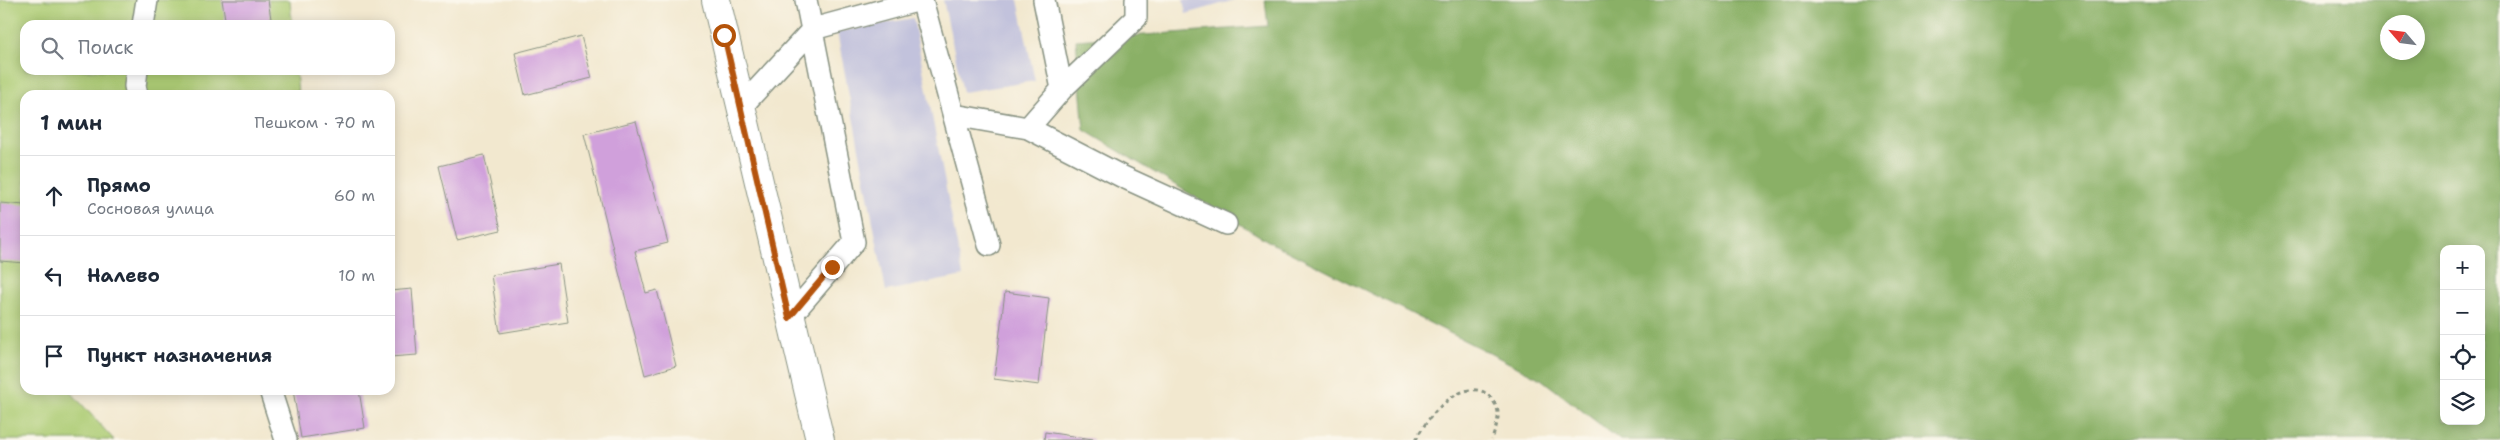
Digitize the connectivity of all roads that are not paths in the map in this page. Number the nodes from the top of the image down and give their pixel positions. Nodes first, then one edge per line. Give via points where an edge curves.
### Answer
1 (148, 0) edge
2 (716, 0) edge
3 (806, 0) edge
4 (921, 0) edge
5 (1044, 0) edge
6 (1136, 0) edge
7 (144, 20) edge
8 (813, 29) junction
9 (136, 75) edge
10 (1062, 89) junction
11 (136, 90) edge
12 (742, 106) junction
13 (954, 115) junction
14 (1028, 128) junction
15 (1226, 224) dead end
16 (989, 245) dead end
17 (789, 318) junction
18 (272, 395) edge
19 (286, 440) edge
20 (820, 440) edge

1 - 7 lane
2 - 12 street
3 - 8 lane
4 - 8 lane
4 - 13 lane
5 - 10 lane
6 - 10 lane via 1136,18
8 - 12 lane
8 - 17 lane via 854,242
9 - 11 lane
10 - 14 lane
12 - 17 street
13 - 14 lane
13 - 16 lane
14 - 15 lane via 1121,176
17 - 20 street
18 - 19 lane

